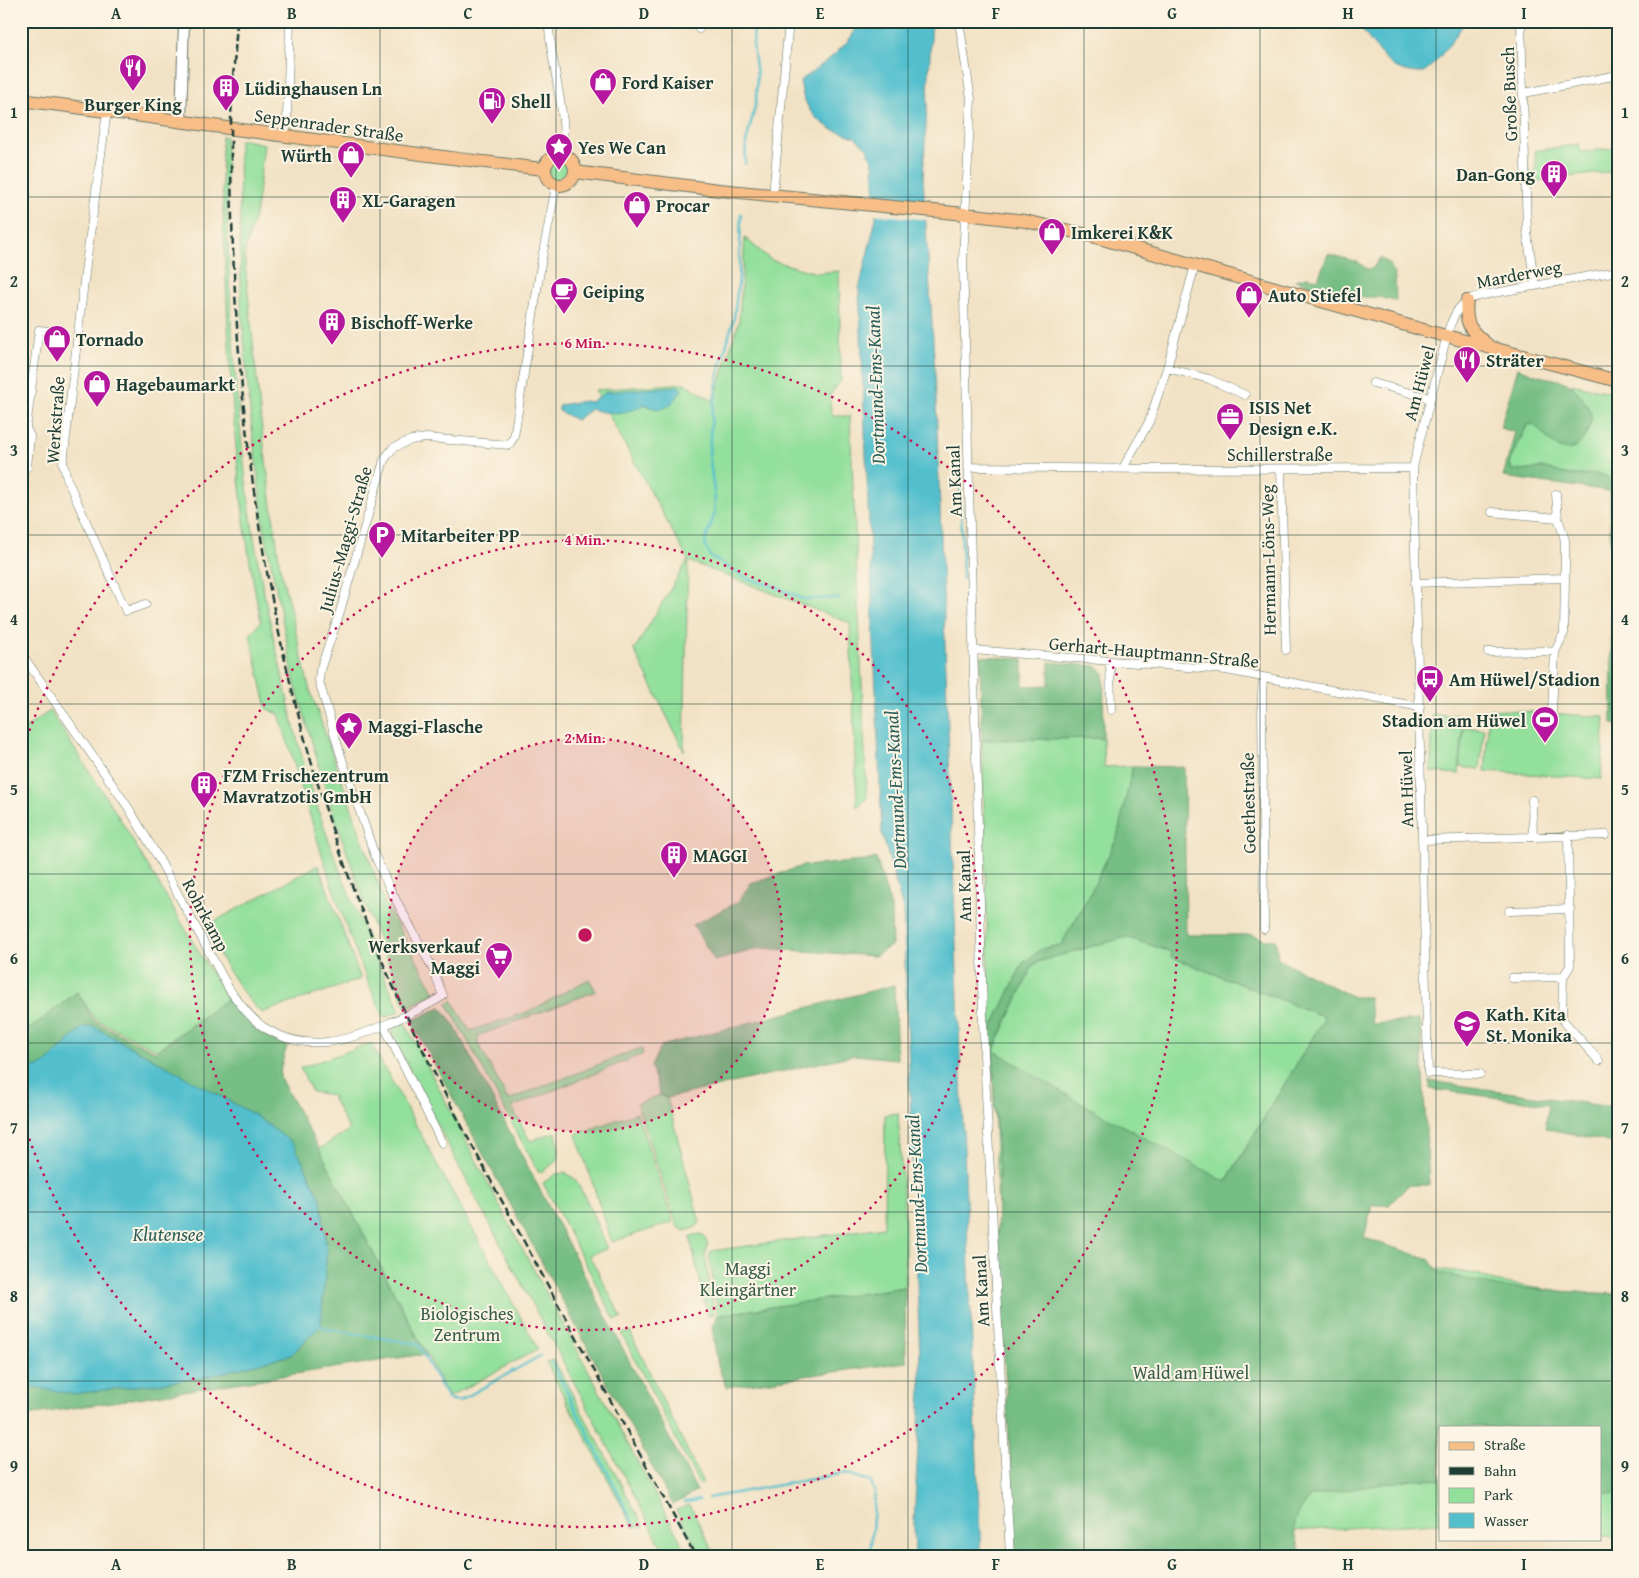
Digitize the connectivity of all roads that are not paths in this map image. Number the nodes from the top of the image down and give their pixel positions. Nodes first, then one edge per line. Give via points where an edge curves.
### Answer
1 (184, 21) edge
2 (290, 21) edge
3 (548, 21) edge
4 (790, 21) edge
5 (959, 21) edge
6 (1522, 21) edge
7 (1618, 75) edge
8 (1524, 93) junction
9 (21, 100) edge
10 (107, 111) junction
11 (181, 122) junction
12 (285, 136) junction
13 (561, 155) junction
14 (544, 169) junction
15 (575, 172) junction
16 (556, 186) junction
17 (773, 195) junction
18 (965, 214) junction
19 (1195, 265) junction
20 (1618, 271) edge
21 (1535, 286) junction
22 (1467, 300) junction
23 (60, 332) dead end
24 (1447, 336) junction
25 (1491, 348) junction
26 (1167, 368) junction
27 (1618, 381) edge
28 (1373, 382) dead end
29 (1245, 395) dead end
30 (1430, 398) junction
31 (24, 428) edge
32 (21, 466) edge
33 (968, 468) junction
34 (1123, 468) junction
35 (1413, 468) junction
36 (1281, 469) junction
37 (1556, 494) dead end
38 (1492, 512) dead end
39 (1558, 518) junction
40 (1565, 578) junction
41 (1415, 583) junction
42 (146, 604) dead end
43 (973, 650) junction
44 (1286, 650) dead end
45 (1488, 652) dead end
46 (1554, 652) junction
47 (22, 657) edge
48 (1110, 662) junction
49 (1263, 677) junction
50 (1420, 707) junction
51 (1111, 710) dead end
52 (1552, 710) dead end
53 (1532, 800) dead end
54 (1606, 835) dead end
55 (1533, 836) junction
56 (1568, 836) junction
57 (1422, 840) junction
58 (1570, 909) junction
59 (1509, 911) dead end
60 (1264, 929) dead end
61 (1563, 977) junction
62 (1512, 978) dead end
63 (443, 996) joint
64 (384, 1026) junction
65 (1599, 1061) dead end
66 (1480, 1074) dead end
67 (442, 1143) dead end
68 (1010, 1557) edge

1 - 11 street
2 - 12 street
3 - 13 street via 564,121
4 - 17 street
5 - 18 street, Am Kanal via 971,99
6 - 8 street, Große Busch
7 - 8 street
8 - 21 street, Große Busch via 1527,232
9 - 10 main road, Seppenrader Straße
10 - 11 main road, Seppenrader Straße
10 - 42 street, Werkstraße via 63,463 126,611
11 - 12 main road, Seppenrader Straße
12 - 14 main road, Seppenrader Straße
13 - 14 main road via 550,158
13 - 15 main road via 572,161
14 - 16 main road via 547,180
15 - 16 main road via 568,184
15 - 17 main road
16 - 63 street, Julius-Maggi-Straße via 514,437 509,445 426,438 410,440 393,448 384,460 318,681 375,856 433,969
17 - 18 main road
18 - 19 main road via 1025,221
18 - 33 street, Am Kanal via 963,260
19 - 24 main road
19 - 26 street
20 - 21 street, Marderweg
21 - 22 street, Marderweg
22 - 24 street, Marderweg via 1457,312
22 - 25 main road via 1468,325
23 - 31 street via 39,330
24 - 25 main road
24 - 30 street, Am Hüwel
25 - 27 main road
26 - 29 street via 1209,379
26 - 34 street via 1149,422
28 - 30 street
30 - 35 street, Am Hüwel
31 - 32 street via 30,436 27,467
33 - 34 street
33 - 43 street, Am Kanal
34 - 36 street, Schillerstraße
35 - 36 street, Schillerstraße
35 - 41 street, Am Hüwel
36 - 44 street, Hermann-Löns-Weg
37 - 39 street
38 - 39 street
39 - 40 street via 1565,540
40 - 41 street
40 - 46 street via 1564,633
41 - 50 street, Am Hüwel
43 - 48 street, Gerhart-Hauptmann-Straße
43 - 68 street, Am Kanal via 984,1055
45 - 46 street
46 - 52 street
47 - 64 street, Rohrkamp via 128,807 229,988 243,1007 261,1025 294,1041 325,1043 349,1039
48 - 49 street, Gerhart-Hauptmann-Straße via 1226,670
48 - 51 street
49 - 50 street, Gerhart-Hauptmann-Straße
49 - 60 street, Goethestraße
50 - 57 street, Am Hüwel
53 - 55 street
54 - 56 street
55 - 56 street
55 - 57 street
56 - 58 street
57 - 66 street, Am Hüwel via 1428,1073
58 - 59 street
58 - 61 street via 1570,966
61 - 62 street
61 - 65 street via 1562,1019
63 - 64 street, Rohrkamp
64 - 67 street

